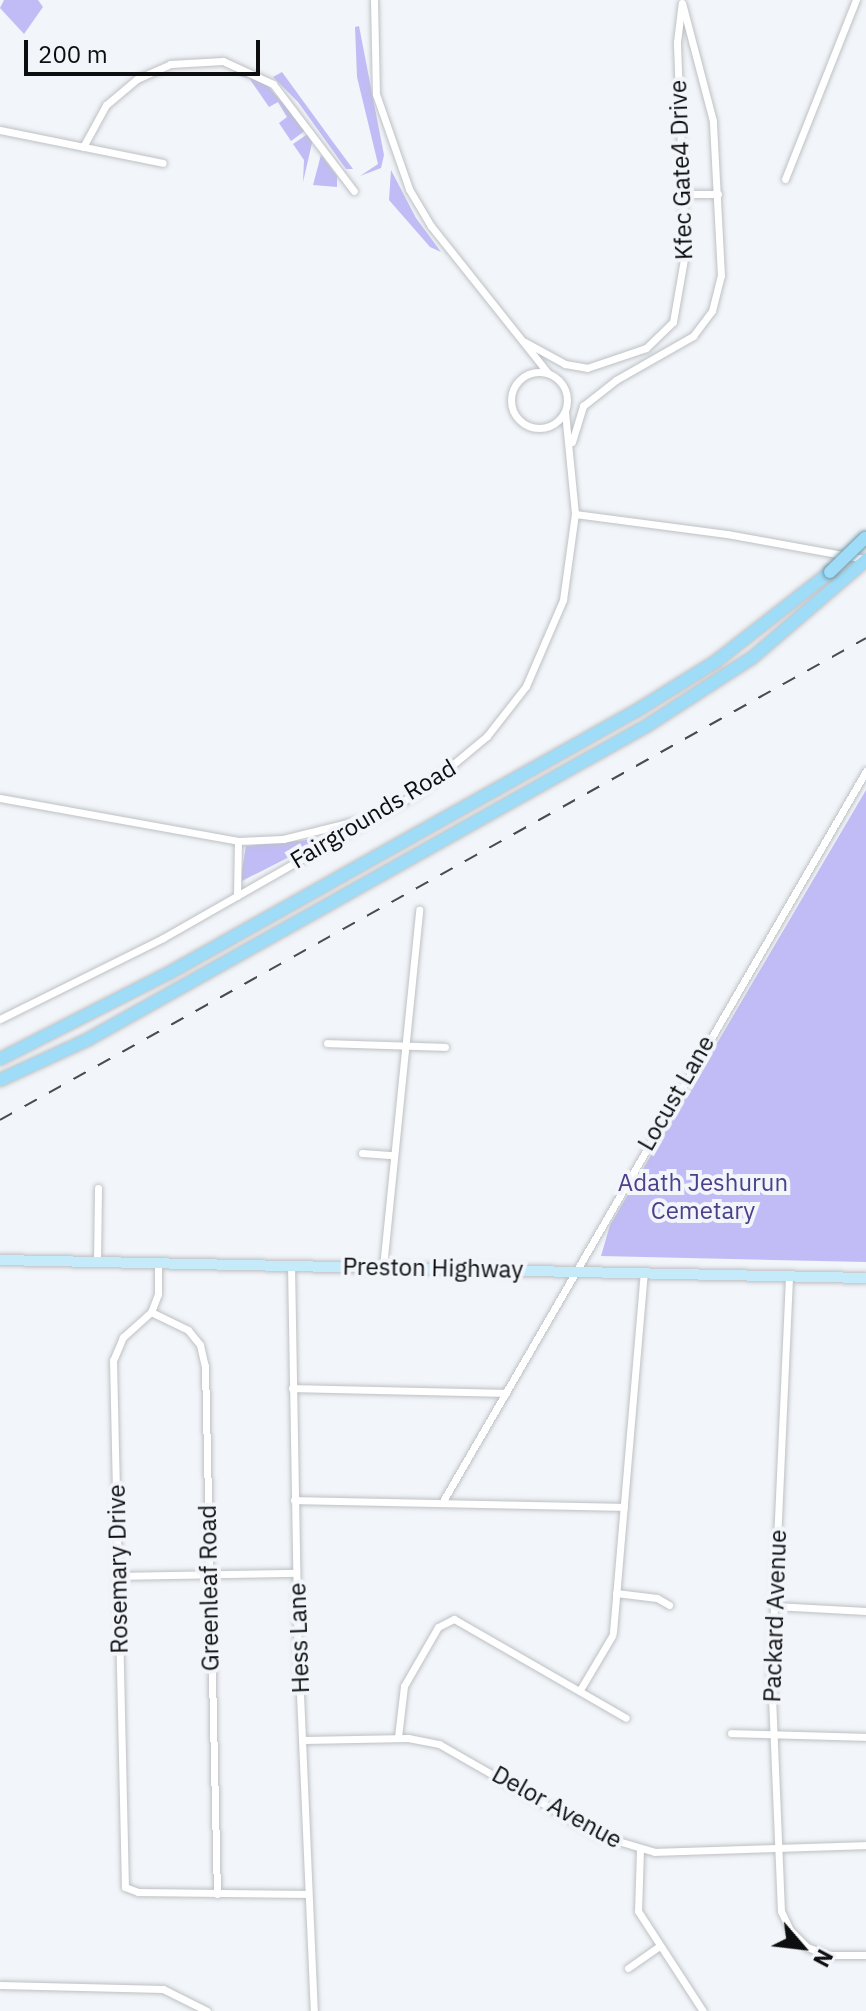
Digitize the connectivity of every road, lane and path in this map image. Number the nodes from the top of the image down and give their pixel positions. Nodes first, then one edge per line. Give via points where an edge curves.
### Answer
1 (374, 0) edge
2 (856, 0) edge
3 (682, 1) edge
4 (0, 130) edge
5 (83, 147) junction
6 (163, 163) dead end
7 (785, 179) dead end
8 (354, 191) dead end
9 (685, 194) junction
10 (718, 194) junction
11 (525, 342) junction
12 (548, 373) junction
13 (565, 412) junction
14 (570, 456) junction
15 (575, 514) junction
16 (866, 538) edge
17 (862, 559) edge
18 (866, 771) edge
19 (0, 798) edge
20 (377, 813) junction
21 (238, 841) junction
22 (237, 896) junction
23 (419, 910) dead end
24 (0, 1019) edge
25 (327, 1043) dead end
26 (405, 1045) junction
27 (445, 1047) dead end
28 (0, 1059) edge
29 (0, 1080) edge
30 (362, 1153) dead end
31 (393, 1155) junction
32 (98, 1188) dead end
33 (0, 1260) edge
34 (97, 1262) junction
35 (158, 1263) junction
36 (291, 1265) junction
37 (383, 1267) junction
38 (575, 1271) junction
39 (644, 1273) junction
40 (789, 1277) junction
41 (866, 1278) edge
42 (151, 1312) junction
43 (292, 1388) junction
44 (506, 1393) junction
45 (294, 1500) junction
46 (443, 1501) junction
47 (624, 1507) junction
48 (296, 1573) junction
49 (209, 1574) junction
50 (118, 1576) junction
51 (616, 1593) junction
52 (669, 1605) dead end
53 (774, 1606) junction
54 (866, 1611) edge
55 (580, 1690) junction
56 (626, 1718) dead end
57 (731, 1733) dead end
58 (773, 1735) junction
59 (398, 1737) junction
60 (866, 1737) edge
61 (303, 1740) junction
62 (866, 1845) edge
63 (780, 1848) junction
64 (640, 1849) junction
65 (217, 1894) junction
66 (308, 1894) junction
67 (660, 1946) junction
68 (866, 1955) edge
69 (628, 1968) dead end
70 (0, 1985) edge
71 (207, 2011) edge
72 (314, 2011) edge
73 (703, 2011) edge

1 - 11 street via 373,76 396,162 431,226
2 - 7 street
3 - 9 street, Kfec Gate4 Drive via 677,42
3 - 10 street via 713,121
4 - 5 street
5 - 6 street
5 - 8 street via 106,105 137,79 170,64 223,61 273,84
9 - 10 street
9 - 11 street, Kfec Gate4 Drive via 683,287 670,328 658,341 621,359 576,367
10 - 14 street via 721,276 712,311 693,336 616,380 583,406 574,423
11 - 12 street
12 - 13 street via 567,393
12 - 13 street via 529,374 515,385 513,413 534,429 552,426
13 - 14 street
14 - 15 street, Fairgrounds Road
15 - 17 street
15 - 20 street, Fairgrounds Road via 563,600 526,686 471,753 421,791
16 - 28 highway, bridge via 715,662 641,708 156,980
17 - 29 highway via 848,579 753,657 648,725 87,1040
18 - 38 street, Locust Lane
19 - 21 street
20 - 21 street via 309,834
20 - 22 street, Fairgrounds Road
21 - 22 street
22 - 24 street, Fairgrounds Road
23 - 26 street
25 - 26 street
26 - 27 street
26 - 31 street
30 - 31 street
31 - 37 street
32 - 34 street
33 - 34 main road, Preston Highway
34 - 35 main road, Preston Highway
35 - 36 main road, Preston Highway
35 - 42 street via 158,1294
36 - 37 main road, Preston Highway
36 - 43 street, Hess Lane
37 - 38 main road, Preston Highway
38 - 39 main road, Preston Highway
38 - 44 street, Locust Lane
39 - 40 main road, Preston Highway
39 - 47 street
40 - 41 main road, Preston Highway
40 - 53 street, Packard Avenue
42 - 49 street, Greenleaf Road via 188,1330 204,1356
42 - 50 street, Rosemary Drive via 123,1337 113,1360
43 - 44 street
43 - 45 street, Hess Lane
44 - 46 street, Locust Lane
45 - 46 street
45 - 48 street, Hess Lane
46 - 47 street
47 - 51 street
48 - 49 street
48 - 61 street, Hess Lane
49 - 50 street
49 - 65 street, Greenleaf Road
50 - 65 street, Rosemary Drive via 127,1890
51 - 52 street via 657,1598
51 - 55 street via 612,1634
53 - 54 street
53 - 58 street, Packard Avenue
55 - 56 street
55 - 59 street via 465,1622 450,1619 438,1627 404,1686
57 - 58 street
58 - 60 street
58 - 63 street, Packard Avenue
59 - 61 street, Delor Avenue
59 - 64 street, Delor Avenue via 456,1751 598,1835
61 - 66 street, Hess Lane
62 - 63 street, Delor Avenue
63 - 64 street, Delor Avenue via 669,1853
63 - 68 street, Packard Avenue via 783,1918 807,1947 828,1955
64 - 67 street via 636,1903
65 - 66 street
66 - 72 street, Hess Lane
67 - 69 street
67 - 73 street
70 - 71 street via 163,1989

